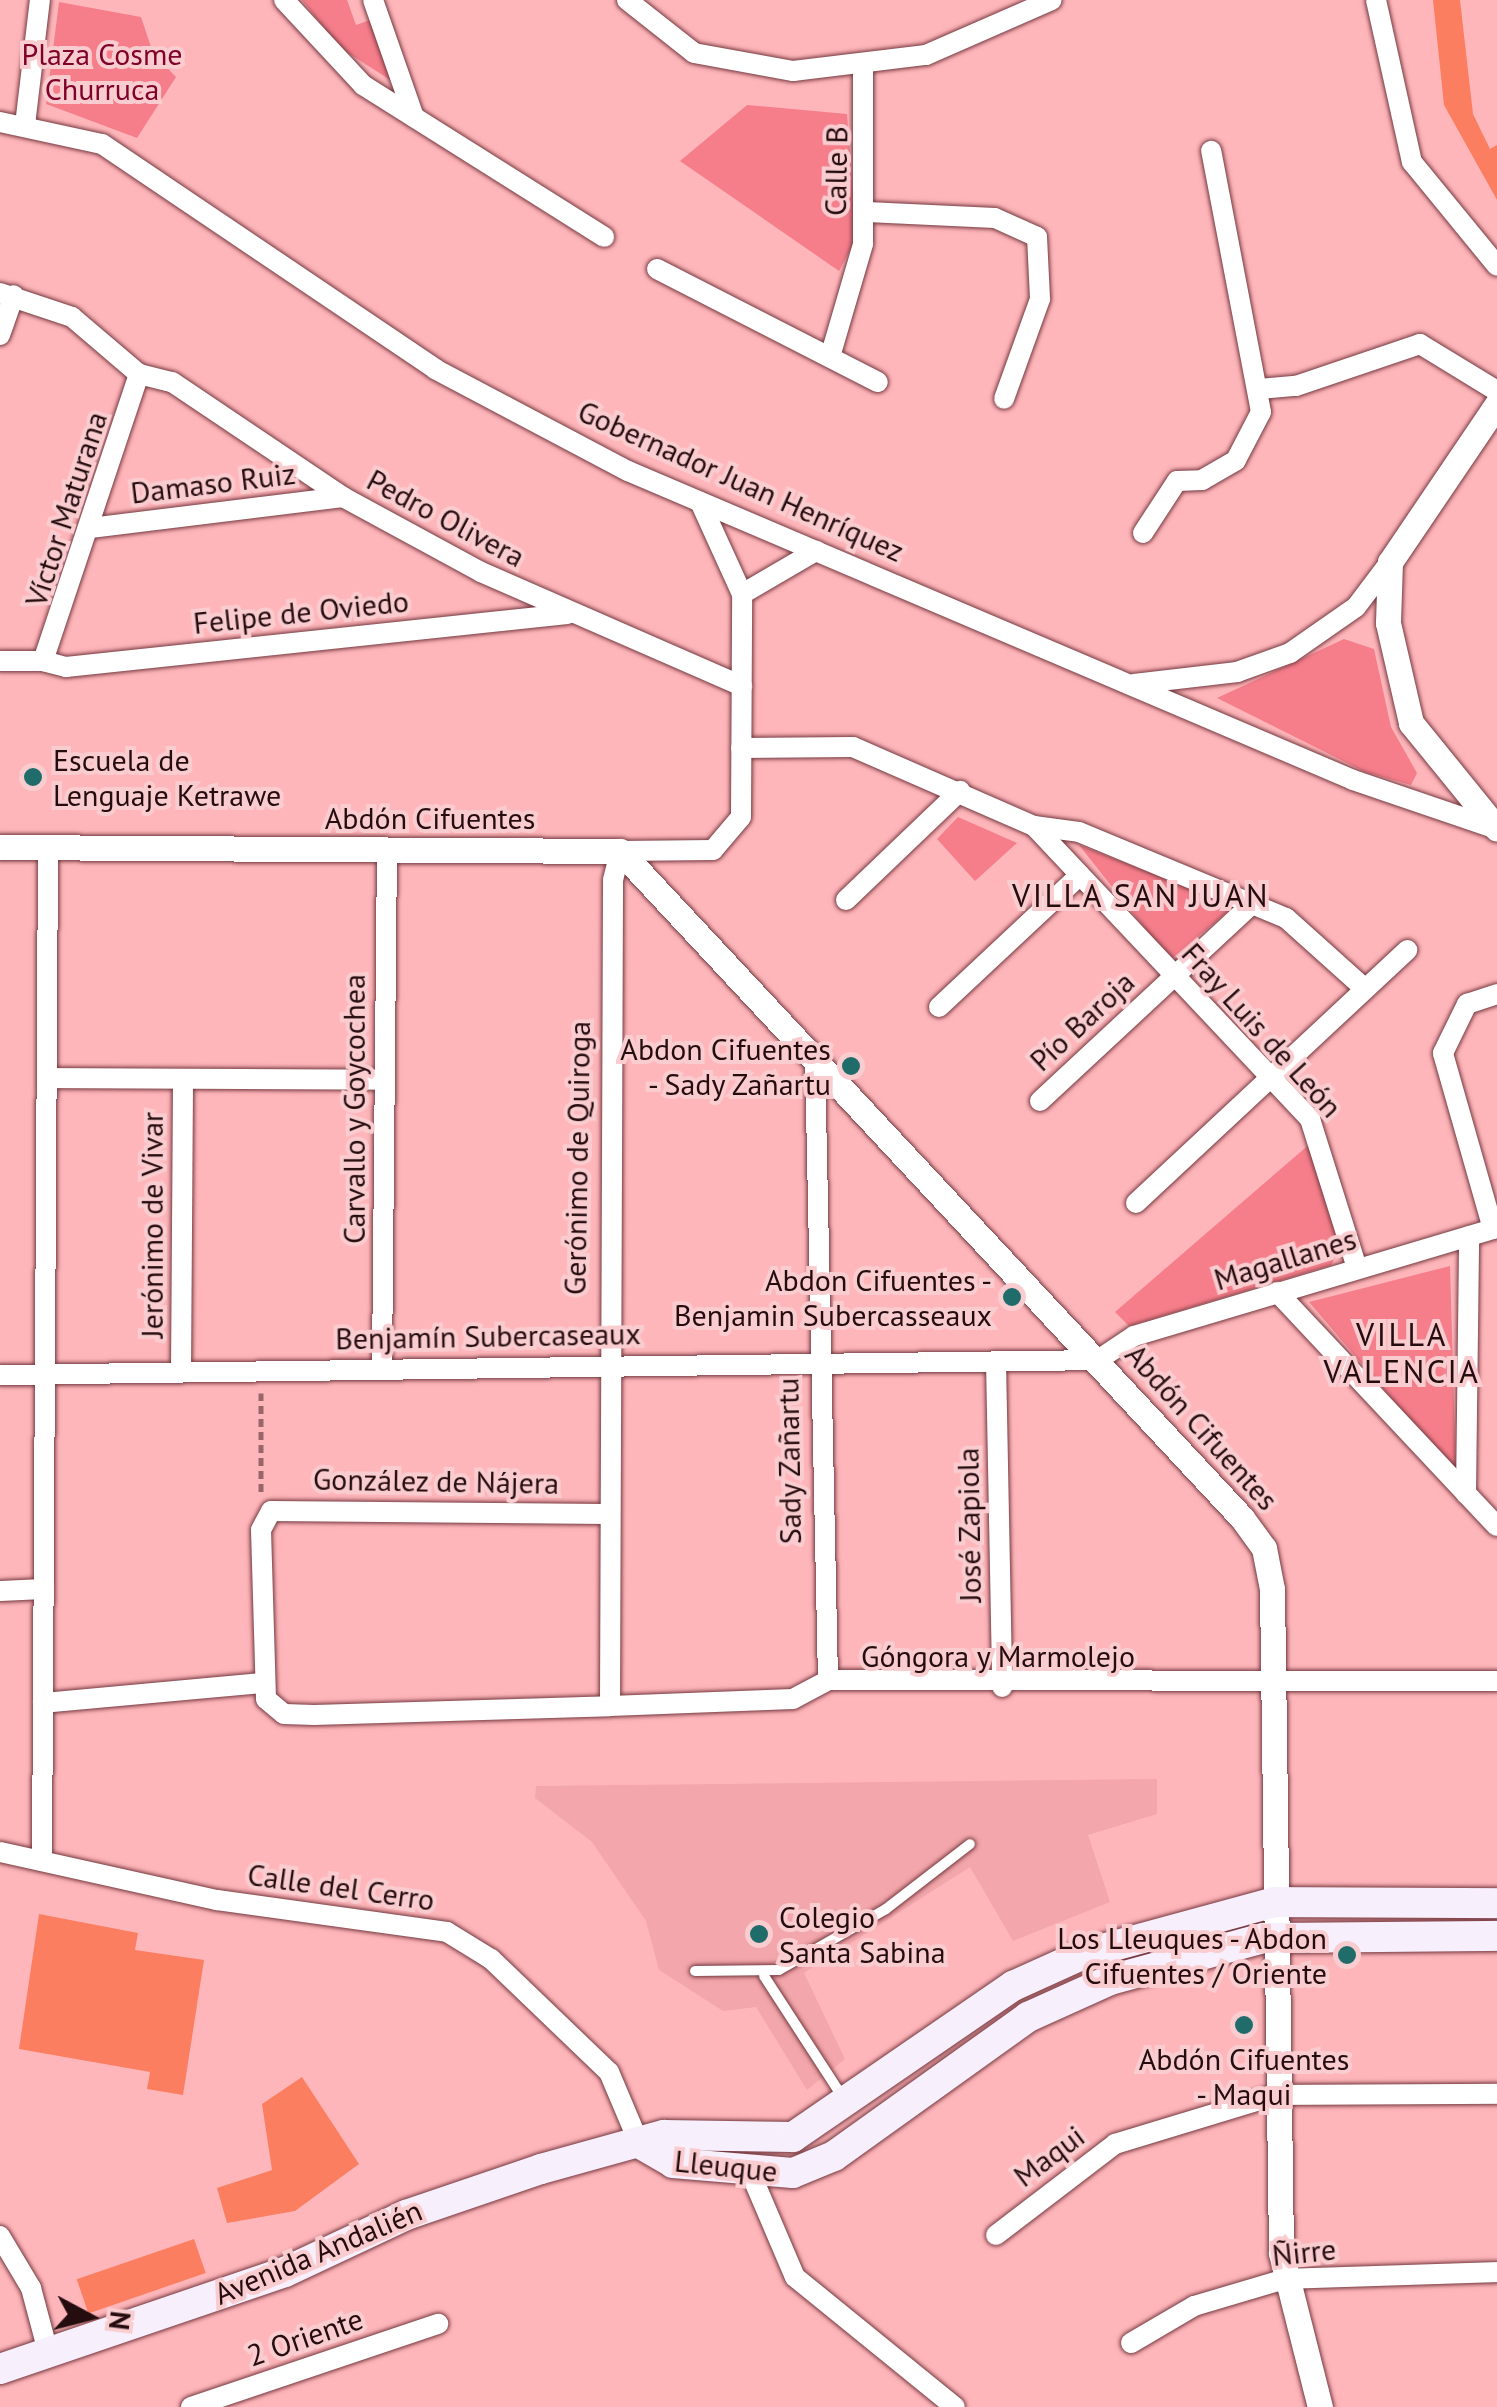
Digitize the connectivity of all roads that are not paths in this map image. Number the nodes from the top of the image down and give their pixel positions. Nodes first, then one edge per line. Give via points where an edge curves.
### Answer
1 (40, 0) edge
2 (284, 0) edge
3 (373, 0) edge
4 (627, 0) edge
5 (1052, 0) edge
6 (1376, 0) edge
7 (863, 67) junction
8 (414, 116) junction
9 (0, 122) edge
10 (25, 125) junction
11 (1212, 151) dead end
12 (867, 212) junction
13 (604, 237) dead end
14 (1497, 266) edge
15 (657, 269) dead end
16 (7, 294) edge
17 (0, 335) edge
18 (830, 357) junction
19 (139, 374) junction
20 (878, 382) dead end
21 (1260, 389) junction
22 (1497, 392) edge
23 (1004, 399) dead end
24 (1497, 404) edge
25 (343, 497) junction
26 (700, 502) junction
27 (90, 528) junction
28 (1143, 532) dead end
29 (816, 550) junction
30 (1390, 562) junction
31 (742, 594) junction
32 (567, 614) junction
33 (0, 661) edge
34 (43, 661) junction
35 (1128, 684) junction
36 (742, 686) junction
37 (741, 748) junction
38 (960, 791) junction
39 (1034, 826) junction
40 (1497, 829) edge
41 (0, 846) edge
42 (48, 848) junction
43 (386, 850) junction
44 (620, 852) junction
45 (1080, 875) junction
46 (846, 900) dead end
47 (1252, 904) junction
48 (1407, 950) dead end
49 (1173, 977) junction
50 (1365, 990) junction
51 (1488, 994) edge
52 (940, 1007) dead end
53 (815, 1060) junction
54 (46, 1078) junction
55 (1270, 1078) junction
56 (183, 1079) junction
57 (384, 1080) junction
58 (1040, 1100) dead end
59 (1136, 1203) dead end
60 (1495, 1228) edge
61 (1469, 1236) junction
62 (1357, 1268) junction
63 (1277, 1292) junction
64 (817, 1360) junction
65 (1098, 1360) junction
66 (996, 1362) junction
67 (604, 1364) junction
68 (382, 1368) junction
69 (182, 1372) junction
70 (45, 1374) junction
71 (0, 1375) edge
72 (1466, 1494) junction
73 (606, 1514) junction
74 (1497, 1526) edge
75 (44, 1589) junction
76 (0, 1590) edge
77 (828, 1680) junction
78 (1497, 1681) edge
79 (263, 1683) junction
80 (1273, 1684) junction
81 (1002, 1687) junction
82 (43, 1703) junction
83 (610, 1706) junction
84 (970, 1844) dead end
85 (0, 1852) edge
86 (42, 1861) junction
87 (1275, 1902) junction
88 (1497, 1903) edge
89 (1497, 1936) edge
90 (1277, 1937) junction
91 (1046, 1969) junction
92 (695, 1972) dead end
93 (764, 1976) junction
94 (1061, 1999) junction
95 (1497, 2094) edge
96 (1276, 2095) junction
97 (847, 2104) junction
98 (638, 2143) junction
99 (751, 2174) junction
100 (996, 2235) dead end
101 (0, 2236) edge
102 (1497, 2272) edge
103 (1285, 2279) junction
104 (438, 2324) dead end
105 (1131, 2343) dead end
106 (48, 2352) junction
107 (0, 2369) edge
108 (191, 2407) edge
109 (956, 2407) edge
110 (1320, 2407) edge

1 - 10 street
2 - 8 street via 340,66
3 - 8 street
4 - 7 street via 661,34 716,61 793,71
5 - 7 street via 956,45
6 - 14 street via 1412,162
7 - 12 street, Calle B
8 - 13 street
9 - 10 street, Gobernador Juan Henríquez
10 - 26 street, Gobernador Juan Henríquez via 102,144 436,369
11 - 21 street
12 - 18 street, Calle B via 858,277
12 - 23 street via 1008,220 1036,237 1040,299
15 - 18 street
16 - 17 street
16 - 19 street via 72,317
18 - 20 street
19 - 25 street, Pedro Olivera via 183,388
19 - 27 street, Víctor Maturana
21 - 22 street via 1296,386 1420,344
21 - 28 street via 1259,423 1245,451 1216,475 1177,480
24 - 30 street
25 - 27 street, Damaso Ruiz
25 - 32 street, Pedro Olivera
26 - 29 street, Gobernador Juan Henríquez
26 - 31 street, Abdón Cifuentes
27 - 34 street, Víctor Maturana
29 - 31 street
29 - 35 street, Gobernador Juan Henríquez
30 - 35 street via 1356,607 1290,653 1236,672
30 - 40 street, Gobernador Juan Henríquez via 1390,649 1401,700 1437,766
31 - 36 street, Abdón Cifuentes
32 - 34 street, Felipe de Oviedo via 66,667
32 - 36 street, Pedro Olivera
33 - 34 street, Felipe de Oviedo
35 - 40 street, Gobernador Juan Henríquez
36 - 37 street, Abdón Cifuentes
37 - 38 street, Fray Luis de León via 842,744
37 - 44 street, Abdón Cifuentes via 741,817 729,840 703,850
38 - 39 street, Fray Luis de León
38 - 46 street
39 - 45 street, Fray Luis de León
39 - 47 street via 1079,832
41 - 42 street, Abdón Cifuentes
42 - 43 street, Abdón Cifuentes
42 - 54 street
43 - 44 street, Abdón Cifuentes
43 - 57 street, Carvallo y Goycochea
44 - 53 street, Abdón Cifuentes
44 - 67 street, Gerónimo de Quiroga via 610,907
45 - 49 street, Fray Luis de León
45 - 52 street
47 - 49 street, Pío Baroja
47 - 50 street via 1305,929
48 - 50 street
49 - 55 street, Fray Luis de León
49 - 58 street, Pío Baroja
50 - 55 street
51 - 60 street via 1450,1026 1443,1053
53 - 64 street, Sady Zañartu
53 - 65 street, Abdón Cifuentes
54 - 56 street, Jerónimo de Vivar
54 - 70 street
55 - 59 street
55 - 62 street, Fray Luis de León via 1320,1134
56 - 57 street, Jerónimo de Vivar
56 - 69 street, Jerónimo de Vivar
57 - 68 street, Carvallo y Goycochea
60 - 61 street, Magallanes
61 - 62 street, Magallanes
61 - 72 street
62 - 63 street, Magallanes
63 - 65 street, Magallanes via 1134,1336
63 - 72 street
64 - 66 street, Benjamín Subercaseaux
64 - 67 street, Benjamín Subercaseaux
64 - 77 street, Sady Zañartu
65 - 66 street, Benjamín Subercaseaux
65 - 80 street, Abdón Cifuentes via 1264,1548
66 - 81 street, José Zapiola
67 - 68 street, Benjamín Subercaseaux
67 - 73 street, Gerónimo de Quiroga
68 - 69 street, Benjamín Subercaseaux
69 - 70 street, Benjamín Subercaseaux
70 - 71 street, Benjamín Subercaseaux
70 - 75 street
72 - 74 street
73 - 79 street, González de Nájera via 266,1514
73 - 83 street, Gerónimo de Quiroga
75 - 76 street
75 - 82 street
77 - 81 street, Góngora y Marmolejo
77 - 83 street, Góngora y Marmolejo via 793,1700
78 - 80 street, Góngora y Marmolejo
79 - 82 street
79 - 83 street, Góngora y Marmolejo via 270,1704 314,1715
80 - 81 street, Góngora y Marmolejo
80 - 87 street, Abdón Cifuentes
82 - 86 street
84 - 93 lane via 886,1909
85 - 86 street, Calle del Cerro
86 - 98 street, Calle del Cerro via 217,1900 447,1932 491,1959 609,2072
87 - 88 main road, Lleuque
87 - 90 street, Abdón Cifuentes
87 - 91 main road, Lleuque
89 - 90 main road, Lleuque
90 - 94 main road, Lleuque
90 - 96 street, Abdón Cifuentes
91 - 94 main road
91 - 97 main road, Lleuque
92 - 93 lane
93 - 97 lane
94 - 99 main road, Lleuque via 834,2156 793,2173
95 - 96 street, Maqui
96 - 100 street, Maqui via 1115,2144
96 - 103 street, Abdón Cifuentes
97 - 98 main road, Lleuque via 794,2137 675,2134
98 - 99 main road, Lleuque via 673,2163
98 - 106 main road, Avenida Andalién via 445,2200 285,2272
99 - 109 street via 796,2277
101 - 106 street via 30,2288
102 - 103 street, Ñirre
103 - 105 street, Ñirre via 1194,2306
103 - 110 street, Abdón Cifuentes
104 - 108 street, 2 Oriente
106 - 107 main road, Avenida Andalién

